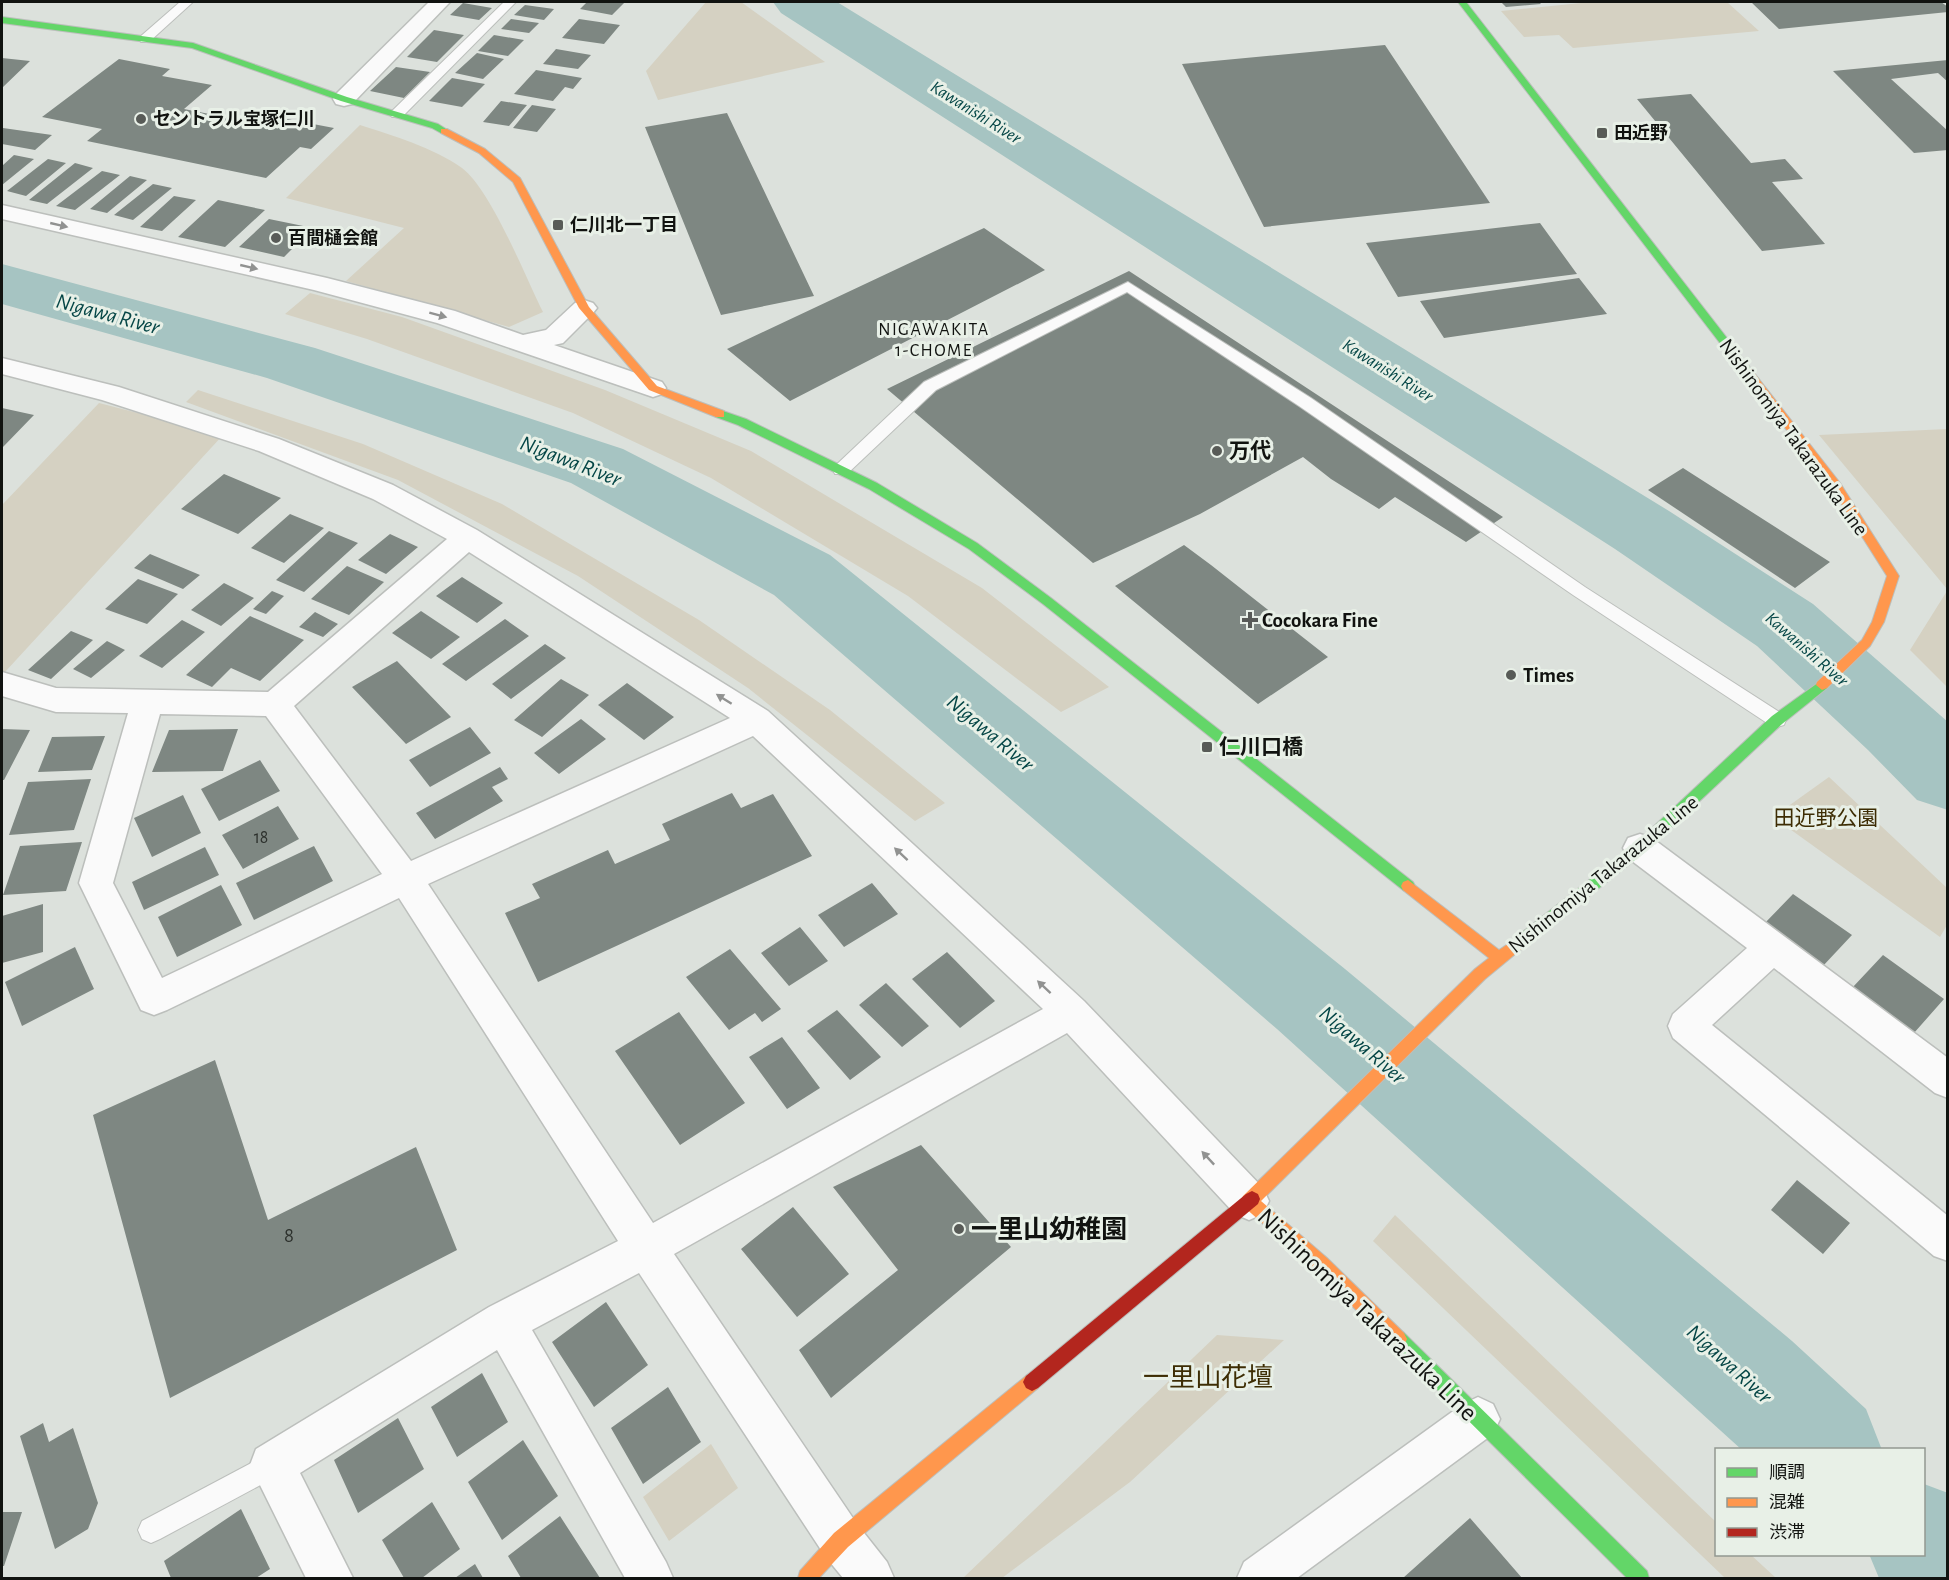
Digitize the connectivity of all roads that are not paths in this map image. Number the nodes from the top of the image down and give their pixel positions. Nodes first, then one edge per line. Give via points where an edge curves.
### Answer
1 (187, 2) edge
2 (440, 2) edge
3 (510, 2) edge
4 (1462, 2) edge
5 (2, 20) edge
6 (145, 39) junction
7 (345, 99) junction
8 (397, 114) junction
9 (2, 212) edge
10 (584, 308) junction
11 (521, 343) junction
12 (2, 366) edge
13 (653, 388) junction
14 (840, 470) junction
15 (468, 537) junction
16 (2, 684) edge
17 (147, 702) junction
18 (275, 704) junction
19 (757, 720) junction
20 (1777, 720) junction
21 (1640, 848) junction
22 (405, 879) junction
23 (1773, 947) junction
24 (1500, 959) junction
25 (1071, 1012) junction
26 (1947, 1081) edge
27 (1257, 1193) junction
28 (1947, 1242) edge
29 (646, 1248) junction
30 (504, 1322) junction
31 (1478, 1419) junction
32 (272, 1465) junction
33 (151, 1530) dead end
34 (841, 1539) junction
35 (330, 1578) edge
36 (650, 1578) edge
37 (807, 1578) edge
38 (871, 1578) edge
39 (1260, 1578) edge
40 (1640, 1578) edge

1 - 6 lane
2 - 7 street
3 - 8 lane
4 - 20 street, Nishinomiya Takarazuka Line via 1836,486 1893,576 1878,622 1866,643 1813,693
5 - 6 street
6 - 7 street via 193,46
7 - 8 street
8 - 10 street via 435,126 482,151 517,180
9 -> 11 street via 318,283 446,317
10 - 11 street via 554,337
10 - 13 street
11 - 13 street
12 - 15 street via 104,391 269,445 383,492
13 - 14 street via 742,422
14 - 20 lane via 930,386 1128,286
14 - 24 street via 982,552
15 - 18 street
19 -> 15 street
16 - 17 street via 56,700
17 - 18 street
17 - 22 street via 96,883 154,999
18 - 22 street
19 - 22 street
25 -> 19 street
20 - 21 street, Nishinomiya Takarazuka Line
21 - 23 street
21 - 24 street, Nishinomiya Takarazuka Line
22 - 29 street
23 - 26 street
23 - 28 street via 1686,1026
24 - 27 street, Nishinomiya Takarazuka Line via 1480,974
27 -> 25 street
25 - 29 street
27 - 31 street, Nishinomiya Takarazuka Line via 1321,1264
27 - 34 street
29 - 30 street
29 - 34 street
30 - 32 street
30 - 36 street
31 - 39 street
31 - 40 street, Nishinomiya Takarazuka Line
32 - 33 lane
32 - 35 street
34 - 37 street
34 - 38 street

